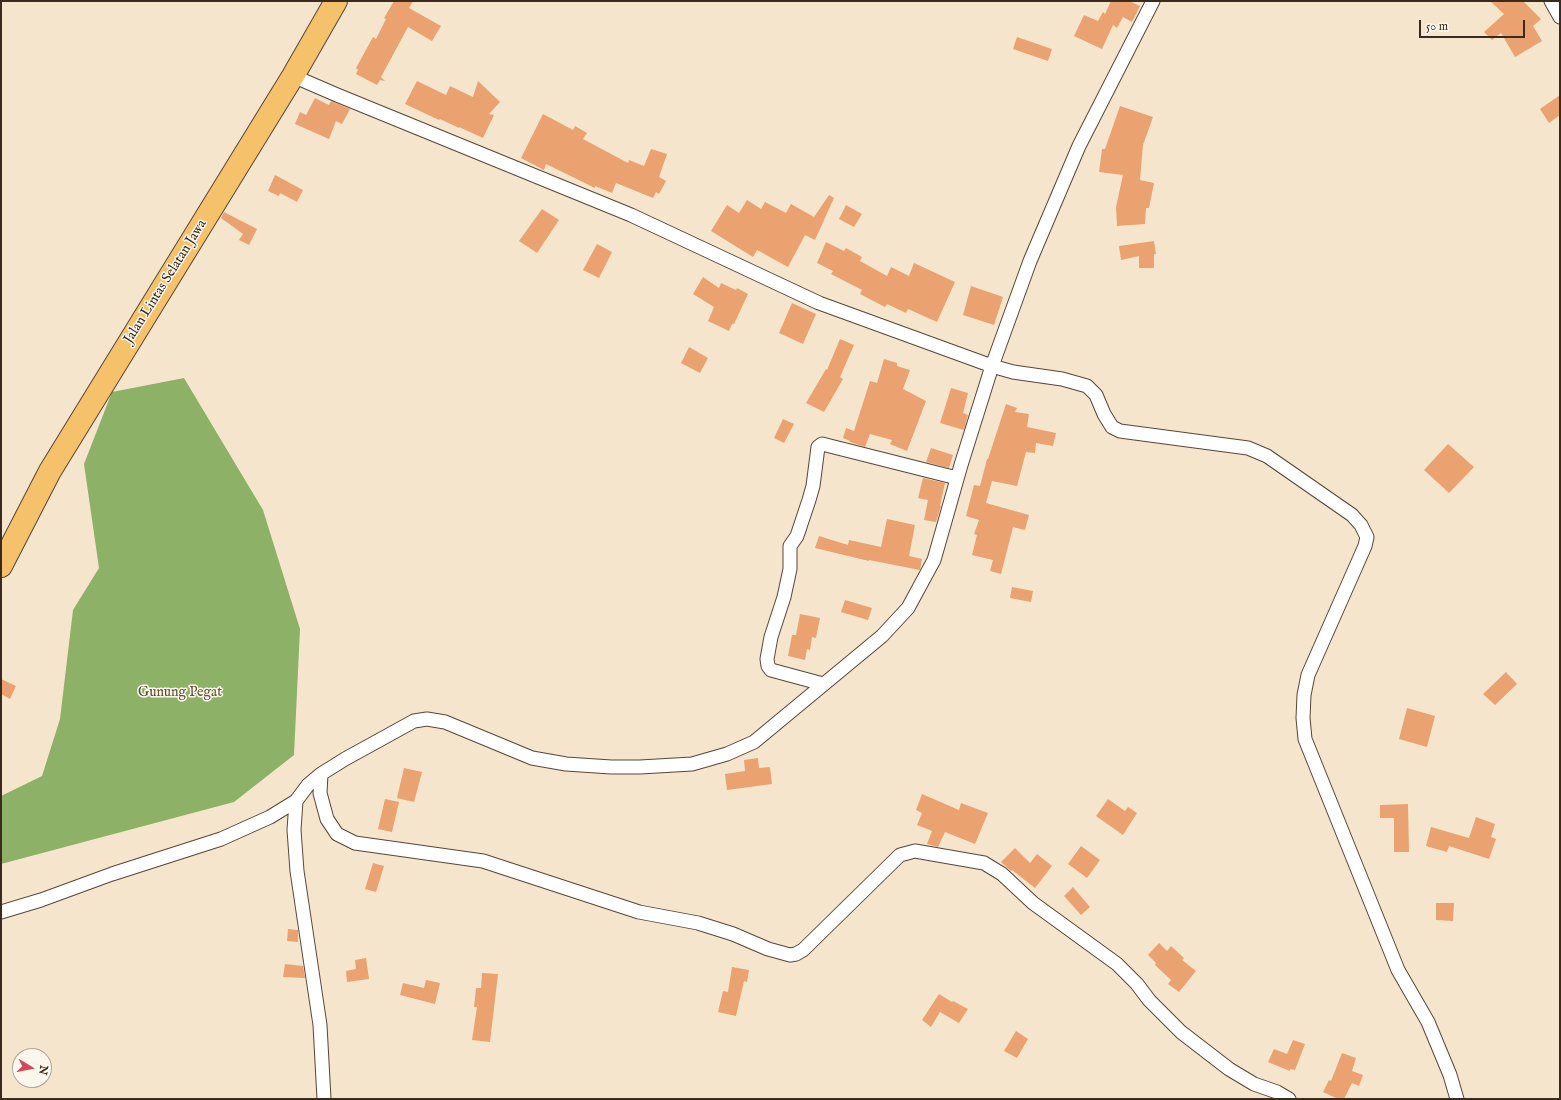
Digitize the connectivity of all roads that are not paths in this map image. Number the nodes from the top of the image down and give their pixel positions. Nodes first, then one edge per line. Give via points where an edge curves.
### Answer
1 (336, 1) edge
2 (1153, 1) edge
3 (1551, 1) edge
4 (1560, 17) edge
5 (293, 76) junction
6 (992, 366) junction
7 (957, 478) junction
8 (1, 566) edge
9 (823, 684) junction
10 (321, 774) junction
11 (296, 801) junction
12 (1, 912) edge
13 (324, 1099) edge
14 (1290, 1099) edge
15 (1457, 1099) edge

1 - 5 highway, Jalan Lintas Selatan Jawa
2 - 6 street via 1079,146 1030,261
3 - 4 street
5 - 6 street via 631,215 819,303
5 - 8 highway, Jalan Lintas Selatan Jawa via 50,471
6 - 7 street
6 - 15 street via 1087,386 1096,395 1112,426 1120,431 1248,448 1267,456 1352,515 1361,525 1367,537 1365,546 1308,675 1304,695 1305,739 1398,970 1428,1022
7 - 9 street via 934,560 908,608 882,636
7 - 9 street via 822,444 818,447 813,486 797,536 790,546 790,569 767,659 771,670
9 - 10 street via 754,742 727,754 692,764 640,767 566,764 532,758 445,722 427,719 414,721
10 - 11 street via 308,785
10 - 14 street via 320,793 327,819 337,834 355,843 483,861 639,912 733,934 790,955 803,950 900,855 915,851 984,863 1002,874 1033,902 1118,964 1181,1032 1229,1069 1254,1084
11 - 12 street via 270,817 221,839
11 - 13 street via 294,830 297,871 320,1026

